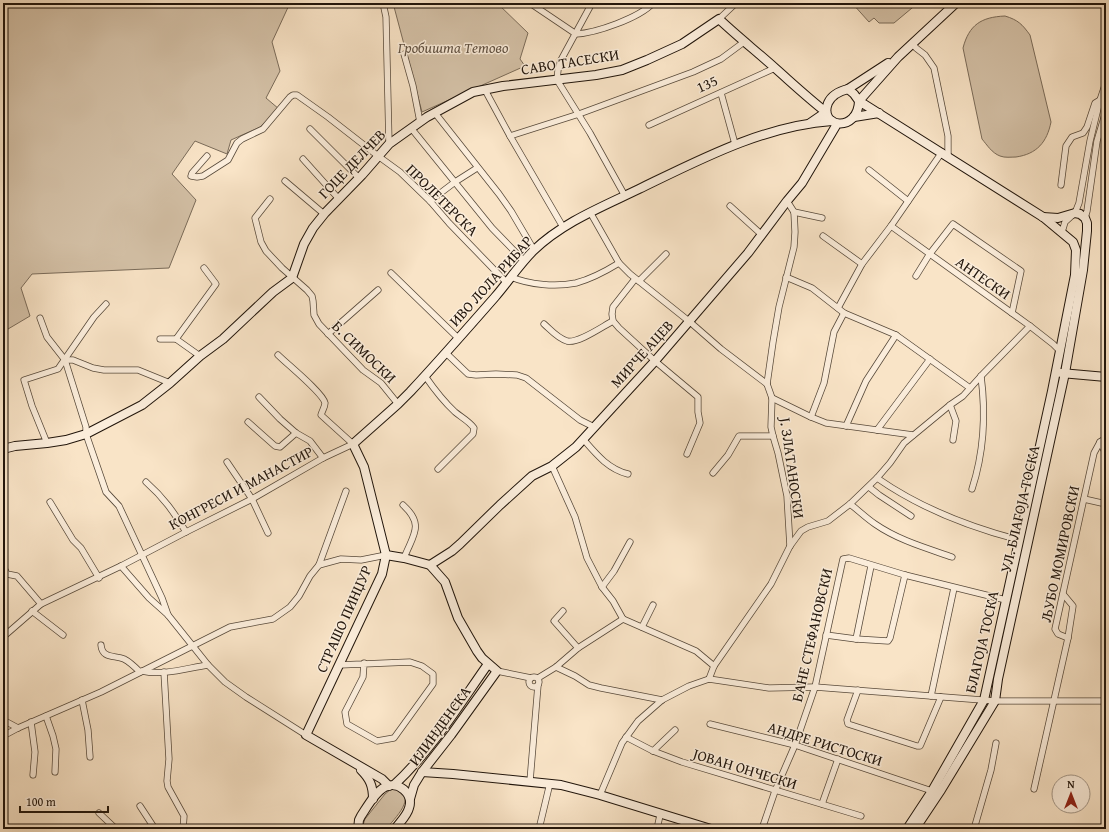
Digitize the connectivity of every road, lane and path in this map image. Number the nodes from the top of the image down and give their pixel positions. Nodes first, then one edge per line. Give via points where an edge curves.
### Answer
1 (384, 3) edge
2 (530, 3) edge
3 (542, 3) edge
4 (592, 3) edge
5 (653, 3) edge
6 (736, 3) edge
7 (956, 3) edge
8 (540, 10) junction
9 (719, 19) junction
10 (576, 34) junction
11 (744, 42) junction
12 (912, 43) junction
13 (404, 54) dead end
14 (898, 57) junction
15 (775, 68) junction
16 (557, 80) junction
17 (1106, 82) edge
18 (848, 89) junction
19 (485, 90) junction
20 (721, 93) junction
21 (1100, 100) junction
22 (859, 101) junction
23 (826, 112) junction
24 (1106, 112) edge
25 (435, 113) junction
26 (879, 113) junction
27 (579, 114) junction
28 (854, 117) junction
29 (420, 122) junction
30 (834, 122) junction
31 (810, 123) junction
32 (650, 125) dead end
33 (411, 128) junction
34 (310, 129) dead end
35 (510, 136) junction
36 (389, 144) junction
37 (735, 144) junction
38 (945, 154) junction
39 (207, 156) dead end
40 (378, 156) junction
41 (303, 160) dead end
42 (477, 168) junction
43 (869, 170) dead end
44 (359, 178) junction
45 (285, 181) dead end
46 (455, 182) junction
47 (1061, 185) dead end
48 (625, 196) junction
49 (338, 198) junction
50 (270, 199) dead end
51 (430, 201) junction
52 (787, 201) junction
53 (908, 201) junction
54 (730, 206) dead end
55 (590, 212) junction
56 (794, 212) junction
57 (1074, 213) junction
58 (324, 214) junction
59 (1043, 217) junction
60 (822, 218) dead end
61 (1085, 218) junction
62 (891, 226) junction
63 (563, 227) junction
64 (1062, 232) junction
65 (762, 235) junction
66 (823, 236) dead end
67 (1086, 238) junction
68 (1073, 242) junction
69 (534, 250) junction
70 (666, 254) dead end
71 (929, 255) junction
72 (524, 261) junction
73 (619, 263) junction
74 (862, 264) junction
75 (204, 268) dead end
76 (391, 273) dead end
77 (786, 276) junction
78 (916, 276) dead end
79 (292, 278) junction
80 (509, 280) junction
81 (637, 280) junction
82 (378, 290) dead end
83 (106, 304) dead end
84 (838, 308) junction
85 (844, 313) junction
86 (1012, 313) junction
87 (40, 318) dead end
88 (613, 321) junction
89 (690, 322) junction
90 (544, 324) dead end
91 (1030, 326) junction
92 (328, 334) junction
93 (896, 335) junction
94 (458, 338) junction
95 (160, 339) dead end
96 (176, 339) junction
97 (1060, 352) junction
98 (446, 353) junction
99 (278, 355) dead end
100 (200, 356) junction
101 (930, 359) junction
102 (65, 360) junction
103 (656, 361) junction
104 (1056, 373) junction
105 (1065, 373) junction
106 (426, 376) junction
107 (981, 376) junction
108 (1106, 377) edge
109 (170, 384) junction
110 (767, 384) junction
111 (970, 388) junction
112 (259, 396) dead end
113 (772, 398) junction
114 (398, 404) junction
115 (950, 405) junction
116 (811, 417) junction
117 (248, 422) dead end
118 (846, 426) junction
119 (594, 427) junction
120 (877, 430) junction
121 (296, 433) junction
122 (86, 434) junction
123 (913, 435) junction
124 (773, 436) junction
125 (1106, 438) edge
126 (582, 440) junction
127 (952, 440) dead end
128 (1100, 442) junction
129 (48, 443) junction
130 (353, 444) junction
131 (3, 449) edge
132 (687, 454) dead end
133 (1106, 454) edge
134 (323, 458) junction
135 (227, 462) dead end
136 (552, 466) junction
137 (438, 469) dead end
138 (713, 473) dead end
139 (628, 474) dead end
140 (877, 478) junction
141 (146, 482) dead end
142 (869, 487) junction
143 (972, 489) dead end
144 (346, 491) dead end
145 (252, 499) junction
146 (1084, 499) junction
147 (50, 502) dead end
148 (850, 504) junction
149 (1106, 504) edge
150 (403, 505) dead end
151 (911, 516) dead end
152 (186, 532) junction
153 (268, 533) dead end
154 (1019, 540) junction
155 (630, 542) dead end
156 (790, 546) junction
157 (141, 555) junction
158 (386, 555) junction
159 (952, 557) dead end
160 (404, 558) junction
161 (319, 565) junction
162 (3, 566) edge
163 (121, 566) junction
164 (430, 566) junction
165 (871, 566) junction
166 (904, 575) junction
167 (99, 578) junction
168 (602, 587) junction
169 (954, 588) junction
170 (1063, 594) junction
171 (1006, 600) junction
172 (41, 604) junction
173 (653, 605) dead end
174 (32, 611) junction
175 (563, 611) dead end
176 (168, 615) junction
177 (623, 619) junction
178 (642, 627) junction
179 (63, 635) dead end
180 (826, 635) junction
181 (3, 636) edge
182 (1068, 638) junction
183 (856, 639) junction
184 (101, 645) dead end
185 (192, 646) junction
186 (578, 648) junction
187 (364, 663) junction
188 (339, 664) junction
189 (488, 664) junction
190 (208, 665) junction
191 (714, 666) junction
192 (556, 667) junction
193 (141, 671) junction
194 (497, 671) junction
195 (164, 672) junction
196 (709, 679) junction
197 (532, 681) junction
198 (815, 687) junction
199 (858, 690) junction
200 (931, 696) junction
201 (941, 697) junction
202 (537, 698) junction
203 (82, 700) junction
204 (662, 700) junction
205 (984, 700) junction
206 (1106, 701) edge
207 (995, 702) junction
208 (1054, 702) junction
209 (46, 716) junction
210 (3, 720) edge
211 (32, 722) junction
212 (710, 724) dead end
213 (444, 725) junction
214 (18, 728) junction
215 (675, 730) dead end
216 (454, 732) junction
217 (306, 735) junction
218 (3, 736) edge
219 (626, 737) junction
220 (996, 743) dead end
221 (794, 745) junction
222 (653, 751) junction
223 (90, 757) dead end
224 (838, 759) junction
225 (356, 765) junction
226 (55, 772) dead end
227 (422, 772) junction
228 (33, 775) dead end
229 (530, 781) junction
230 (550, 784) junction
231 (392, 785) junction
232 (1034, 789) dead end
233 (775, 791) junction
234 (932, 791) junction
235 (600, 795) junction
236 (374, 799) junction
237 (410, 800) junction
238 (822, 804) junction
239 (140, 806) dead end
240 (99, 813) dead end
241 (660, 814) junction
242 (861, 816) dead end
243 (396, 828) edge
244 (707, 828) edge
245 (116, 829) edge
246 (155, 829) edge
247 (183, 829) edge
248 (358, 829) edge
249 (539, 829) edge
250 (657, 829) edge
251 (762, 829) edge
252 (906, 829) edge
253 (915, 829) edge
254 (974, 829) edge

1 - 36 street
2 - 8 street
3 - 8 street
4 - 10 street
5 - 10 street via 632,18 584,34
6 - 9 street, САВО ТАСЕСКИ
7 - 12 street
8 - 10 street
9 - 11 street
9 - 16 street, САВО ТАСЕСКИ via 682,44 622,70
10 - 16 street via 561,60
11 - 15 street
11 - 27 street via 721,59 693,72
12 - 14 street
12 - 38 street via 934,68 948,136
13 - 29 street
14 - 18 street
14 - 22 street
15 - 20 street, 135
15 - 23 street
16 - 19 street, САВО ТАСЕСКИ
16 - 27 street
17 - 21 street
18 - 22 street
18 - 23 street via 837,92 830,98
19 - 25 street, ГОЦЕ ДЕЛЧЕВ via 473,92
19 - 35 street
20 - 32 street, 135
20 - 37 street
21 - 47 street via 1095,103 1083,133 1072,137 1066,146
21 - 57 street via 1079,203
22 - 26 street
22 - 28 street via 859,109
23 - 30 street
23 - 31 street
24 - 61 street via 1097,141
25 - 29 street, ГОЦЕ ДЕЛЧЕВ
25 - 42 street
26 - 28 street
26 - 38 street
27 - 35 street
27 - 48 street
28 - 30 street via 846,123
29 - 33 street, ГОЦЕ ДЕЛЧЕВ
30 - 31 street
30 - 52 street, МИРЧЕ АЦЕВ via 802,183
31 - 37 street, ИВО ЛОЛА РИБАР
33 - 36 street, ГОЦЕ ДЕЛЧЕВ
33 - 46 street
34 - 44 street
35 - 63 street
36 - 40 street, ГОЦЕ ДЕЛЧЕВ
37 - 48 street, ИВО ЛОЛА РИБАР
38 - 53 street
38 - 59 street
39 - 40 street, ПРОЛЕТЕРСКА via 191,176 203,176 228,160 242,139 263,129 294,95 328,117
40 - 44 street, ГОЦЕ ДЕЛЧЕВ
40 - 51 street, ПРОЛЕТЕРСКА via 400,172
41 - 49 street
42 - 46 street
42 - 69 street via 511,211
43 - 53 street
44 - 49 street, ГОЦЕ ДЕЛЧЕВ
45 - 58 street
46 - 51 street
46 - 72 street via 492,228
48 - 55 street, ИВО ЛОЛА РИБАР
49 - 58 street, ГОЦЕ ДЕЛЧЕВ
50 - 79 street, Б. СИМОСКИ via 255,218 259,236 266,251
51 - 80 street, ПРОЛЕТЕРСКА via 449,223
52 - 56 street, Ј. ЗЛАТАНОСКИ
52 - 65 street, МИРЧЕ АЦЕВ
53 - 62 street
54 - 65 street
55 - 63 street, ИВО ЛОЛА РИБАР
55 - 73 street
56 - 60 street
56 - 77 street, Ј. ЗЛАТАНОСКИ via 794,247
57 - 59 street via 1058,218
57 - 61 street
57 - 64 street via 1065,222
58 - 79 street, ГОЦЕ ДЕЛЧЕВ via 304,244
59 - 64 street
61 - 67 street, УЛ. БЛАГОЈА ТОСКА
62 - 71 street, АНТЕСКИ
62 - 74 street
63 - 69 street, ИВО ЛОЛА РИБАР
64 - 68 street
65 - 89 street, МИРЧЕ АЦЕВ
66 - 74 street
67 - 68 street
67 - 105 street, УЛ. БЛАГОЈА ТОСКА
68 - 97 street, БЛАГОЈА ТОСКА via 1076,250 1075,275
69 - 72 street, ИВО ЛОЛА РИБАР
70 - 81 street
71 - 78 street
71 - 86 street, АНТЕСКИ
71 - 86 street via 953,224 997,254 1021,271
72 - 80 street, ИВО ЛОЛА РИБАР
73 - 80 street via 576,283 542,284
73 - 81 street
74 - 84 street
75 - 96 street via 216,284
76 - 94 street
77 - 84 street via 812,288
77 - 110 street, Ј. ЗЛАТАНОСКИ
79 - 92 street, Б. СИМОСКИ via 312,296 314,315
79 - 100 street
80 - 94 street, ИВО ЛОЛА РИБАР
81 - 88 street via 613,307
81 - 89 street
82 - 92 street
83 - 102 street via 94,317
84 - 85 street
85 - 93 street
85 - 116 street, Ј. ЗЛАТАНОСКИ via 834,332 824,384
86 - 91 street, АНТЕСКИ
87 - 102 street via 47,337
88 - 90 street via 573,341 555,335
88 - 103 street
89 - 103 street, МИРЧЕ АЦЕВ
89 - 110 street
91 - 97 street, АНТЕСКИ
91 - 107 street
92 - 114 street, Б. СИМОСКИ via 363,370 381,383
93 - 101 street
93 - 118 street via 866,381
94 - 98 street, ИВО ЛОЛА РИБАР
95 - 96 street
96 - 100 street
97 - 104 street, БЛАГОЈА ТОСКА
98 - 106 street, ИВО ЛОЛА РИБАР
98 - 119 street via 468,374 517,375 526,378 580,420
99 - 130 street via 324,400 325,406 321,415
100 - 109 street
101 - 111 street
101 - 120 street
102 - 109 street via 104,370 138,370
102 - 122 street
102 - 129 street via 58,369 24,380
103 - 119 street, МИРЧЕ АЦЕВ
103 - 132 street via 698,397 700,423
104 - 105 street
104 - 154 street, БЛАГОЈА ТОСКА
105 - 108 street
105 - 207 street, УЛ. БЛАГОЈА ТОСКА
106 - 114 street, ИВО ЛОЛА РИБАР
106 - 137 street via 438,396 474,428 473,434
107 - 111 street
107 - 143 street via 982,451
109 - 122 street via 142,405
110 - 113 street, Ј. ЗЛАТАНОСКИ
111 - 115 street
112 - 121 street
113 - 116 street
113 - 124 street, Ј. ЗЛАТАНОСКИ
114 - 130 street, ИВО ЛОЛА РИБАР
115 - 123 street
115 - 127 street via 956,421
116 - 118 street via 826,423
117 - 121 street via 275,446 280,447
118 - 120 street
119 - 126 street, МИРЧЕ АЦЕВ
120 - 123 street
121 - 134 street via 310,441
122 - 129 street
122 - 157 street via 106,492 119,506
123 - 140 street
124 - 138 street via 739,436
124 - 156 street, Ј. ЗЛАТАНОСКИ via 787,496
125 - 128 street
126 - 136 street, МИРЧЕ АЦЕВ
126 - 139 street via 610,468
128 - 133 street
128 - 146 street, ЉУБО МОМИРОВСКИ via 1094,453
129 - 131 street
130 - 134 street, КОНГРЕСИ И МАНАСТИР
130 - 158 street, СТРАШО ПИНЏУР via 364,467
134 - 145 street, КОНГРЕСИ И МАНАСТИР
135 - 145 street
136 - 164 street, МИРЧЕ АЦЕВ via 532,476 460,544
136 - 168 street
140 - 142 street
140 - 154 street via 916,502 992,533
141 - 152 street via 171,508
142 - 148 street
142 - 151 street
144 - 161 street
145 - 152 street, КОНГРЕСИ И МАНАСТИР
145 - 153 street
146 - 149 street
146 - 170 street, ЉУБО МОМИРОВСКИ
147 - 167 street
148 - 156 street via 828,521 801,531
148 - 159 street via 892,534
150 - 160 street via 410,511 417,526
152 - 157 street, КОНГРЕСИ И МАНАСТИР
154 - 171 street, БЛАГОЈА ТОСКА
155 - 168 street
156 - 191 street via 771,584
157 - 163 street, КОНГРЕСИ И МАНАСТИР
157 - 176 street
158 - 160 street
158 - 161 street via 361,560 341,559
158 - 188 street, СТРАШО ПИНЏУР via 382,574
160 - 164 street
161 - 185 street via 299,596 282,614 273,619 230,626
162 - 172 street via 7,574 17,576
163 - 167 street, КОНГРЕСИ И МАНАСТИР
163 - 176 street
164 - 189 street via 445,582 458,618
165 - 166 street, БАНЕ СТЕФАНОВСКИ
165 - 180 street, БАНЕ СТЕФАНОВСКИ via 843,559
165 - 183 street
166 - 169 street, БАНЕ СТЕФАНОВСКИ
166 - 183 street via 888,641
167 - 172 street, КОНГРЕСИ И МАНАСТИР
168 - 177 street
169 - 171 street, БАНЕ СТЕФАНОВСКИ
169 - 200 street
170 - 182 street via 1073,606
170 - 182 street, ЉУБО МОМИРОВСКИ via 1055,629 1058,634
171 - 205 street, БЛАГОЈА ТОСКА
172 - 174 street, КОНГРЕСИ И МАНАСТИР
173 - 178 street
174 - 179 street
174 - 181 street, КОНГРЕСИ И МАНАСТИР
175 - 186 street via 554,621
176 - 185 street
177 - 178 street
177 - 186 street
178 - 191 street via 696,650
180 - 183 street
180 - 198 street, БАНЕ СТЕФАНОВСКИ
182 - 208 street, ЉУБО МОМИРОВСКИ
184 - 193 street via 104,653 121,658
185 - 190 street
185 - 193 street
186 - 192 street
187 - 187 street via 410,662 422,666 433,674 433,684 394,738 377,741 347,724 345,712 364,677
187 - 188 street
188 - 217 street, СТРАШО ПИНЏУР
189 - 194 street
189 - 213 street, ИЛИНДЕНСКА
190 - 195 street
190 - 217 street via 225,682 246,697
191 - 196 street
192 - 197 street
192 - 204 street via 590,685
193 - 195 street
193 - 203 street
194 - 197 street
194 - 216 street, ИЛИНДЕНСКА
195 - 247 street via 169,759 167,781 184,816
196 - 198 street via 769,688
196 - 204 street
197 - 202 street
197 - 202 street via 539,680
198 - 199 street
198 - 221 street, БАНЕ СТЕФАНОВСКИ
199 - 200 street
199 - 201 street via 847,720 848,724 917,746 921,744
200 - 201 street
201 - 205 street
202 - 229 street
203 - 209 street
203 - 223 street
204 - 219 street via 638,721
205 - 207 street
205 - 234 street, БЛАГОЈА ТОСКА
206 - 208 street
207 - 208 street
207 - 253 street, УЛ. БЛАГОЈА ТОСКА
208 - 232 street, ЉУБО МОМИРОВСКИ
209 - 211 street
209 - 226 street via 56,749
210 - 214 street
211 - 214 street
211 - 228 street via 35,752
212 - 221 street, АНДРЕ РИСТОСКИ
213 - 216 street
213 - 231 street, ИЛИНДЕНСКА via 404,776
214 - 218 street
215 - 222 street
216 - 227 street, ИЛИНДЕНСКА
217 - 225 street
219 - 222 street, ЈОВАН ОНЧЕСКИ
219 - 235 street
220 - 254 street
221 - 224 street, АНДРЕ РИСТОСКИ
221 - 233 street, БАНЕ СТЕФАНОВСКИ
222 - 233 street, ЈОВАН ОНЧЕСКИ
224 - 234 street, АНДРЕ РИСТОСКИ
224 - 238 street
225 - 231 street
225 - 236 street via 371,781
227 - 229 street
227 - 237 street, ИЛИНДЕНСКА via 414,785
229 - 230 street
230 - 235 street
230 - 249 street
231 - 236 street, ИЛИНДЕНСКА via 381,790
231 - 237 street via 406,791
233 - 238 street, ЈОВАН ОНЧЕСКИ
233 - 251 street, БАНЕ СТЕФАНОВСКИ
234 - 252 street, БЛАГОЈА ТОСКА
235 - 241 street
236 - 248 street, ИЛИНДЕНСКА via 361,816
237 - 243 street, ИЛИНДЕНСКА via 407,813
238 - 242 street, ЈОВАН ОНЧЕСКИ
239 - 246 street
240 - 245 street
241 - 244 street
241 - 250 street

